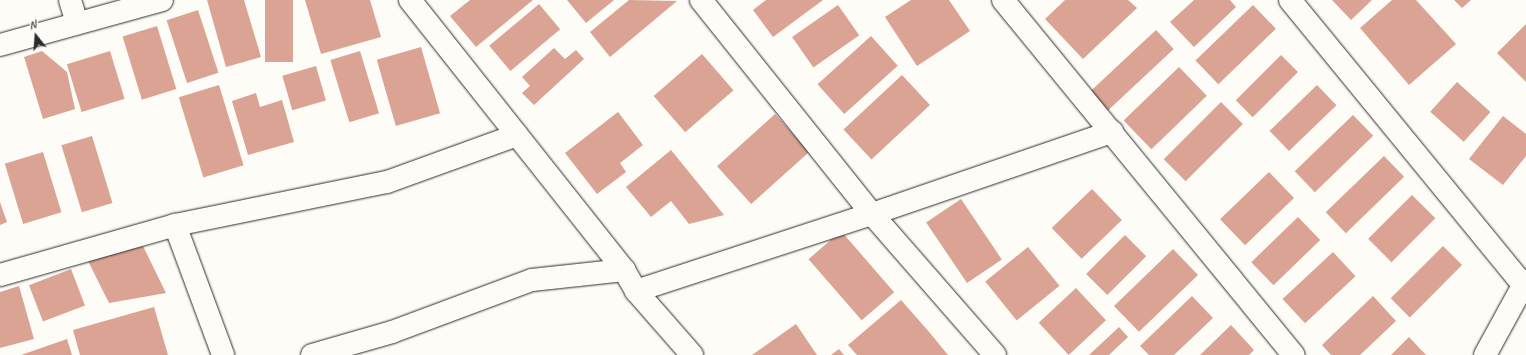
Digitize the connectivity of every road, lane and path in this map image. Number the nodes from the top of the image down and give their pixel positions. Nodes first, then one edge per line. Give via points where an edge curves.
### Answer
1 (70, 0) edge
2 (162, 0) edge
3 (410, 0) edge
4 (701, 0) edge
5 (1003, 0) edge
6 (1290, 0) edge
7 (77, 23) junction
8 (0, 46) edge
9 (1112, 132) junction
10 (517, 135) junction
11 (872, 214) junction
12 (175, 225) junction
13 (624, 270) junction
14 (0, 275) edge
15 (1525, 283) edge
16 (636, 291) junction
17 (223, 355) edge
18 (312, 355) edge
19 (692, 355) edge
20 (996, 355) edge
21 (1294, 355) edge
22 (1485, 355) edge

1 - 7 street
2 - 7 street
3 - 10 street
4 - 11 street
5 - 9 street
6 - 15 street
7 - 8 street
9 - 11 street
9 - 21 street
10 - 12 street via 387,182
10 - 13 street
11 - 16 street
11 - 20 street
12 - 14 street
12 - 17 street
13 - 16 street
13 - 18 street via 532,280 392,332
15 - 22 street
16 - 19 street

